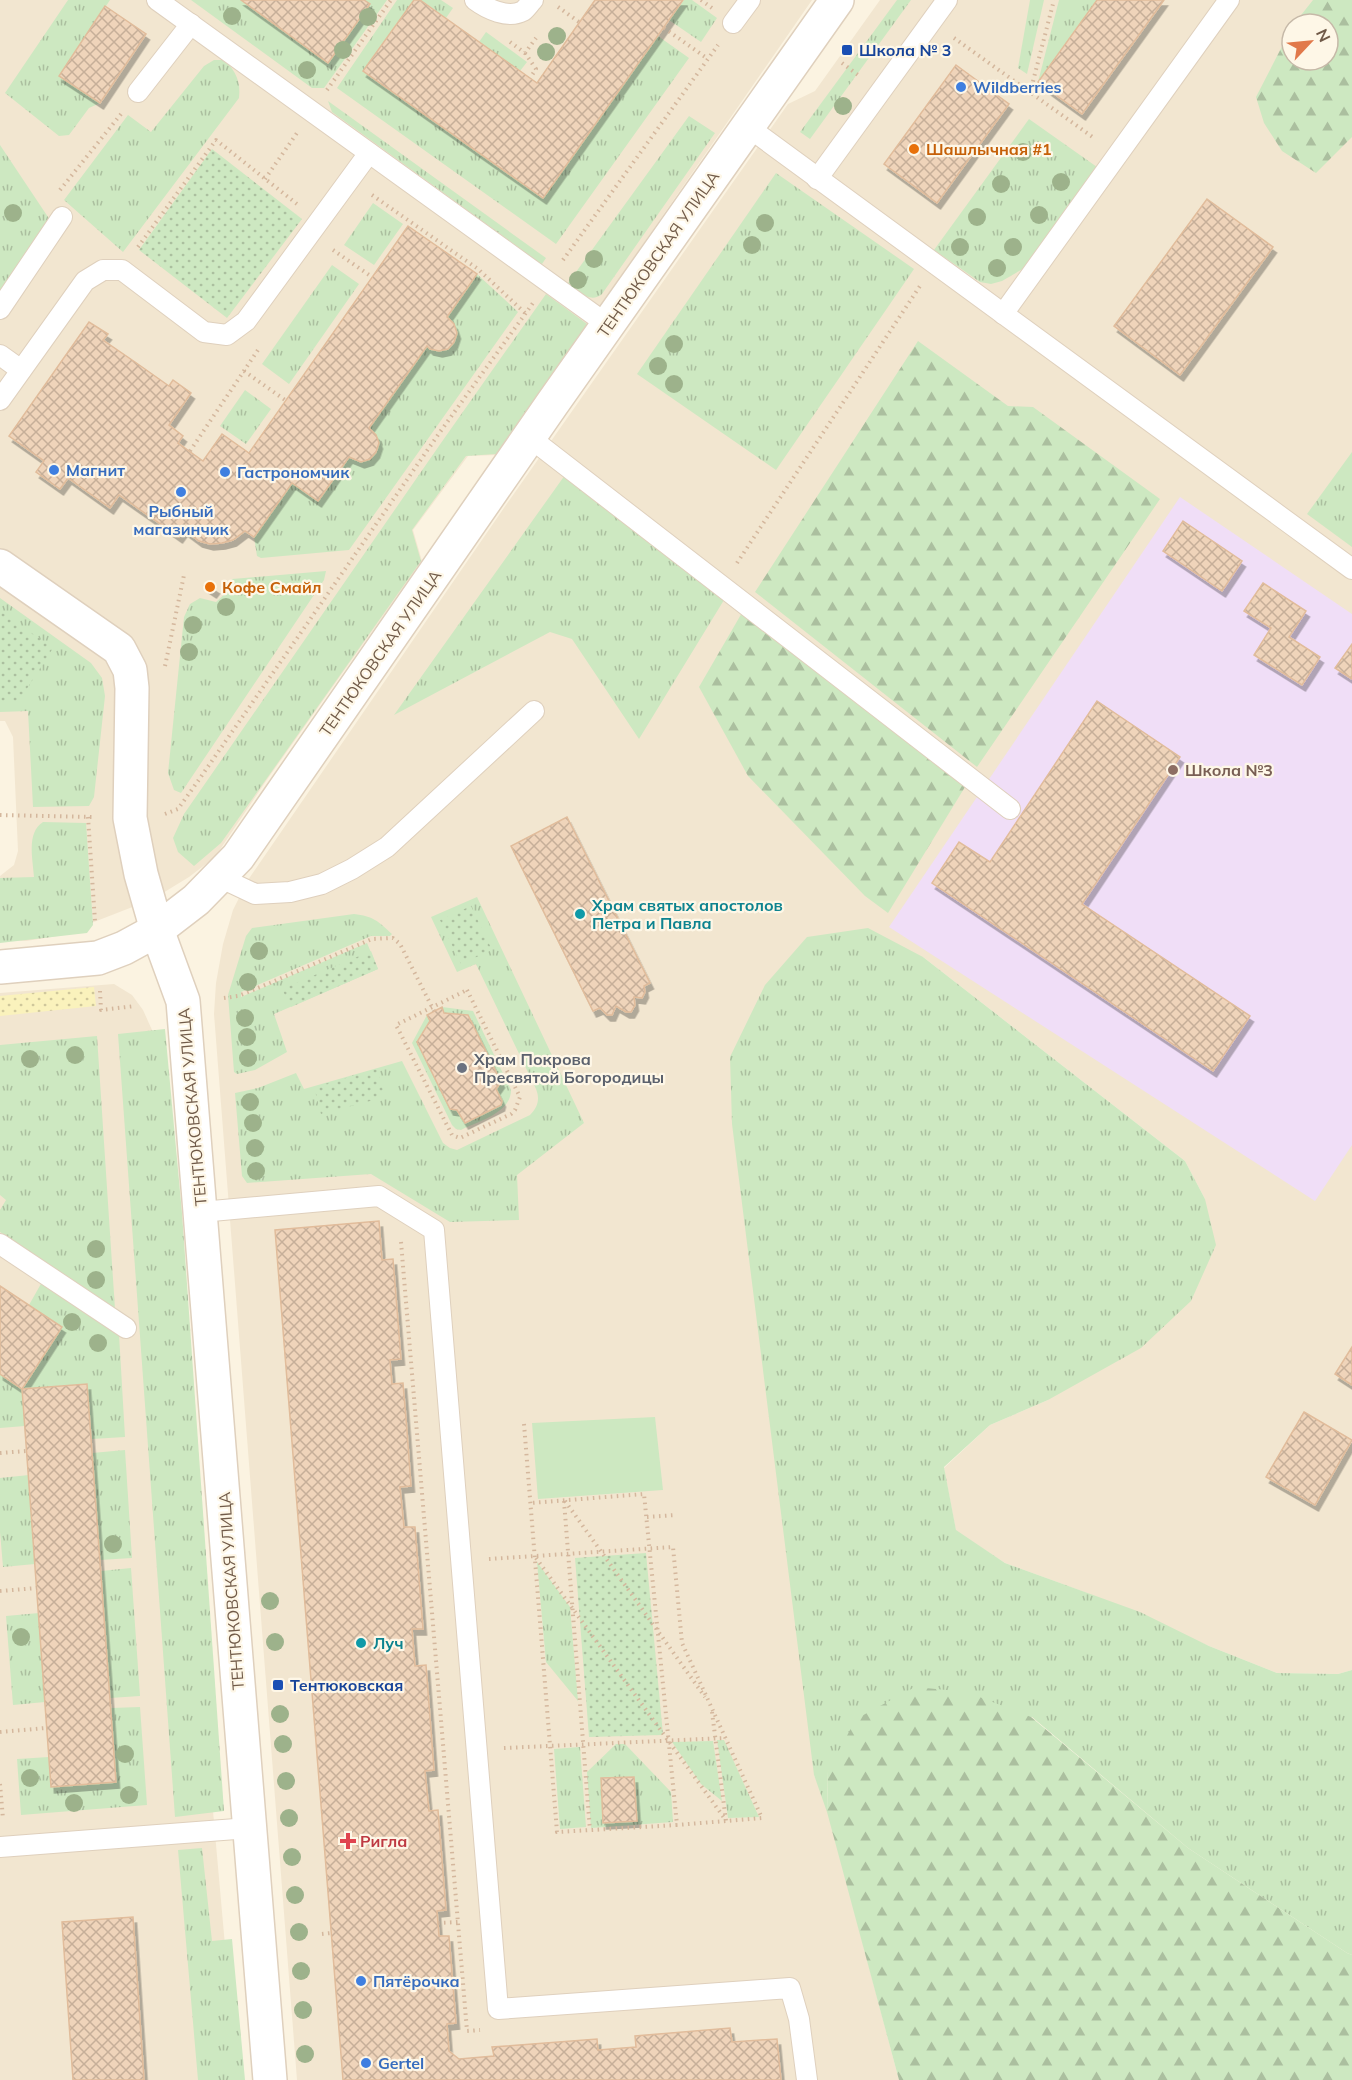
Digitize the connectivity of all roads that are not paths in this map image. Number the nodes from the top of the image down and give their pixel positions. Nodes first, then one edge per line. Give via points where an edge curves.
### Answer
1 (157, 0) edge
2 (475, 0) edge
3 (533, 0) edge
4 (750, 0) edge
5 (837, 0) edge
6 (947, 0) edge
7 (1229, 0) edge
8 (733, 23) road end
9 (191, 24) junction
10 (138, 92) road end
11 (748, 127) junction
12 (369, 153) junction
13 (817, 179) junction
14 (62, 217) dead end
15 (0, 309) edge
16 (1003, 314) junction
17 (608, 325) junction
18 (0, 356) edge
19 (21, 370) junction
20 (0, 400) edge
21 (529, 437) junction
22 (0, 566) edge
23 (1352, 569) edge
24 (534, 711) dead end
25 (1010, 808) dead end
26 (219, 877) junction
27 (157, 930) junction
28 (0, 967) edge
29 (201, 1212) junction
30 (0, 1244) edge
31 (126, 1328) dead end
32 (249, 1828) junction
33 (0, 1847) edge
34 (270, 2080) edge
35 (807, 2080) edge

1 - 9 lane
2 - 3 lane via 506,14 523,11
4 - 8 lane
5 - 11 street, ТЕНТЮКОВСКАЯ УЛИЦА
6 - 13 lane
7 - 16 lane
9 - 10 lane
9 - 12 lane
11 - 13 lane
11 - 17 street, ТЕНТЮКОВСКАЯ УЛИЦА
12 - 17 lane
12 - 19 lane via 246,321 227,335 204,332 122,270 103,270 85,281
13 - 16 lane
14 - 15 lane
16 - 23 lane
17 - 21 street, ТЕНТЮКОВСКАЯ УЛИЦА
18 - 19 lane
19 - 20 lane
21 - 25 lane
21 - 26 street, ТЕНТЮКОВСКАЯ УЛИЦА via 238,857
22 - 27 street via 119,649 130,670 130,818
24 - 26 lane via 387,847 352,869 322,884 290,892 255,894
26 - 27 street, ТЕНТЮКОВСКАЯ УЛИЦА
27 - 28 street via 98,958
27 - 29 street, ТЕНТЮКОВСКАЯ УЛИЦА via 183,1001
29 - 32 street, ТЕНТЮКОВСКАЯ УЛИЦА
29 - 35 lane via 379,1196 434,1230 498,2009 790,1988 799,2019
30 - 31 lane
32 - 33 lane
32 - 34 street, ТЕНТЮКОВСКАЯ УЛИЦА

